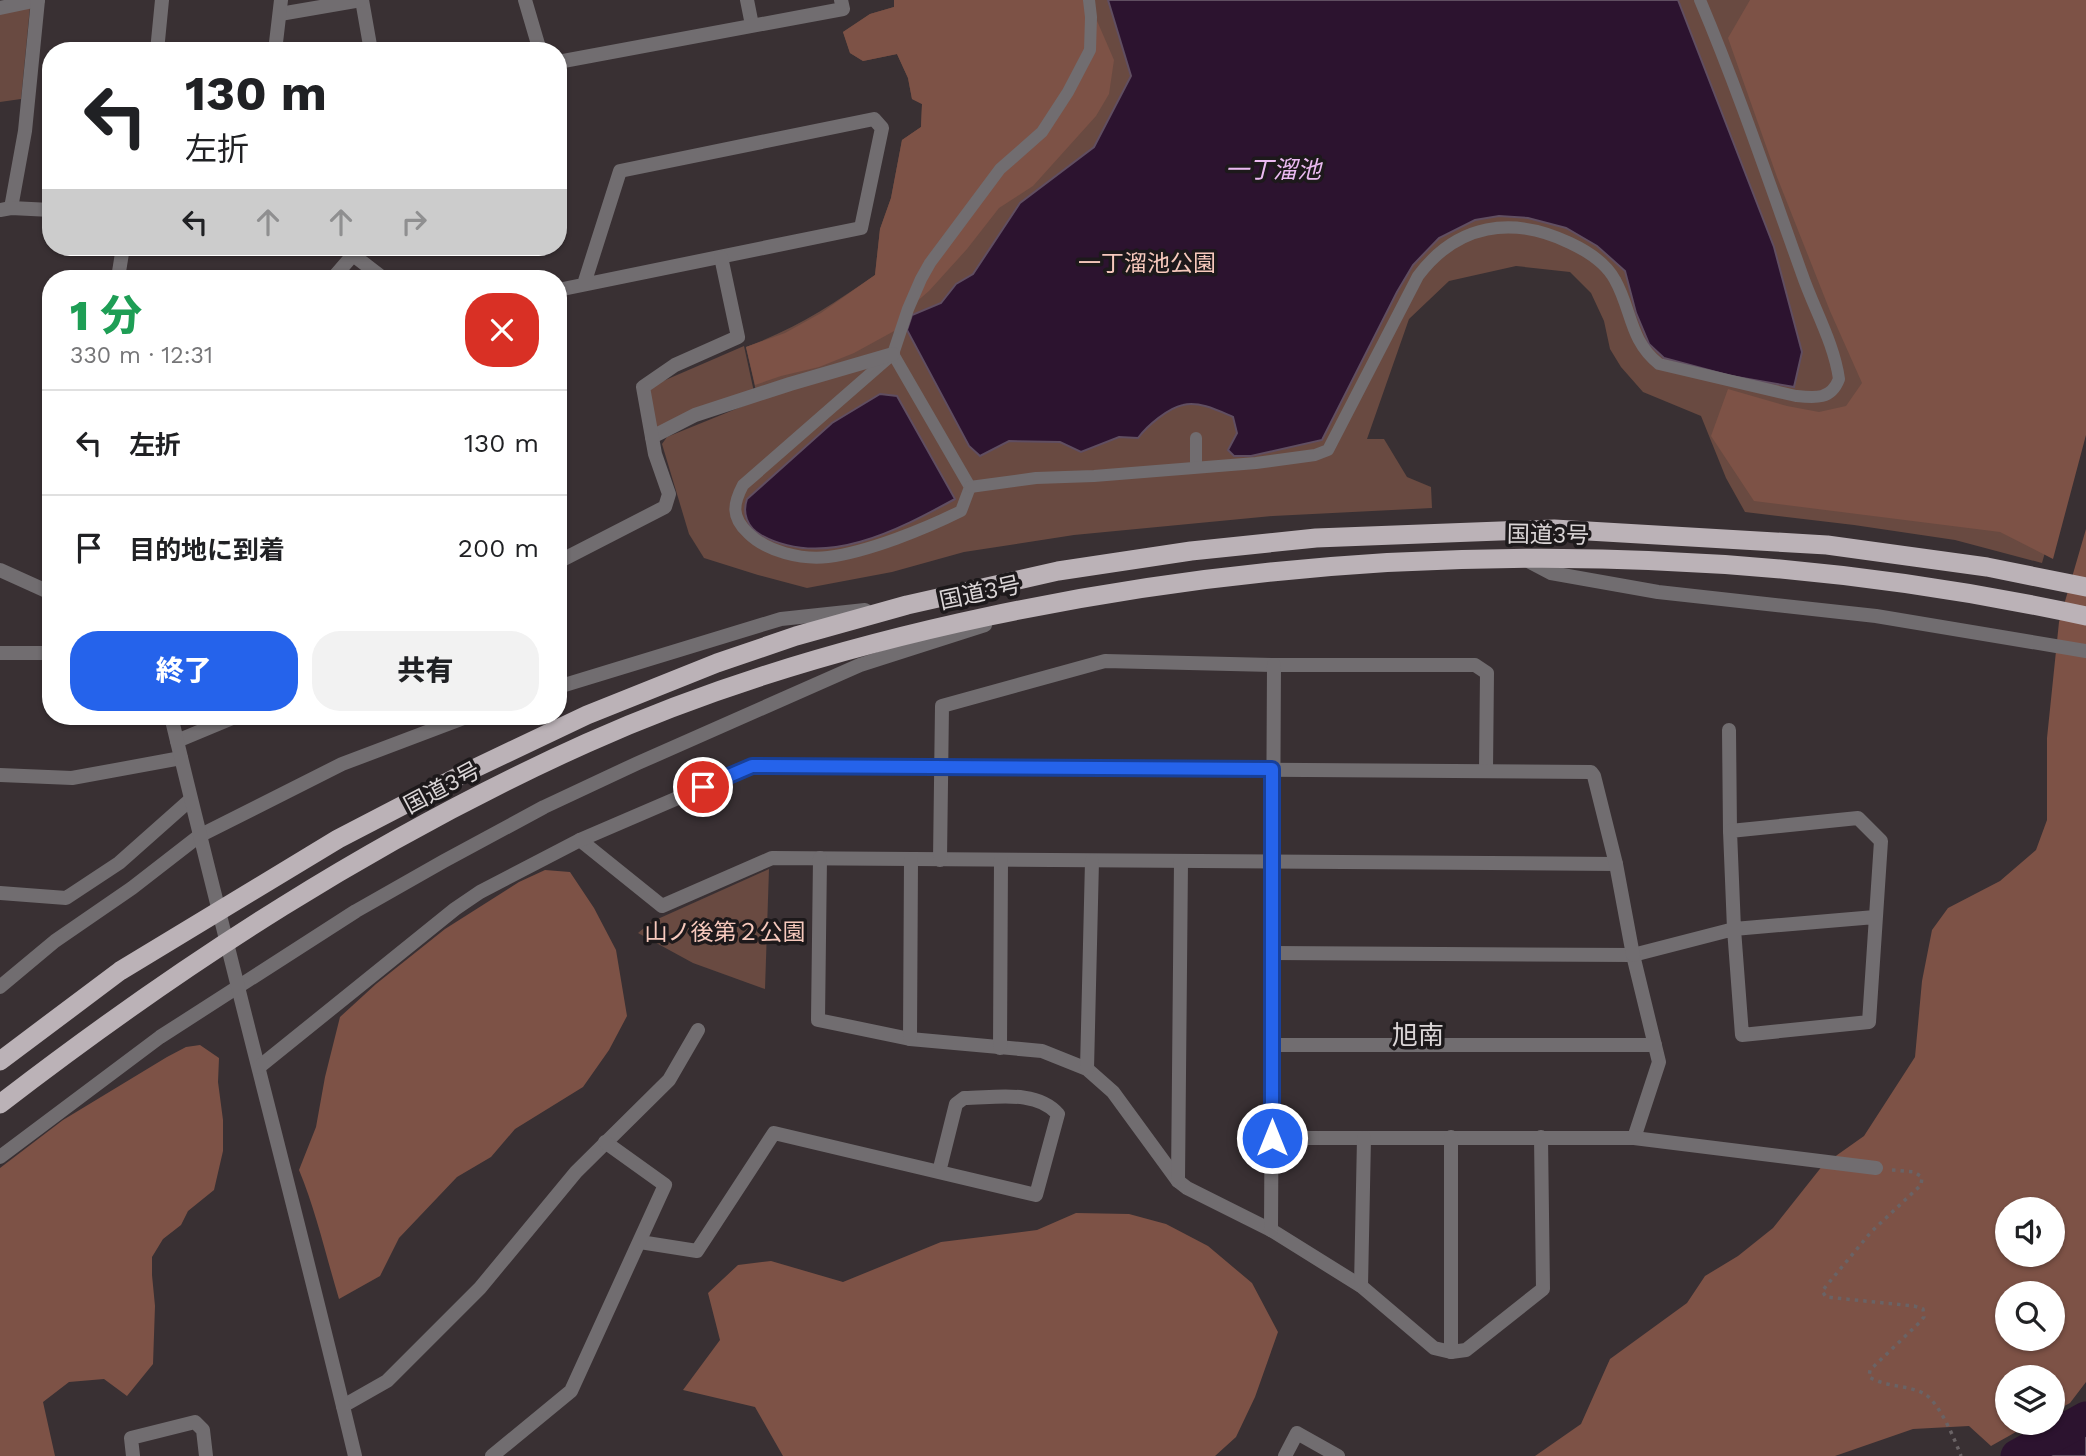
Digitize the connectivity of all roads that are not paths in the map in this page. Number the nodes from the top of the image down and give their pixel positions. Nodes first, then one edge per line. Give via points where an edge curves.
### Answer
1 (38, 0) edge
2 (162, 0) edge
3 (362, 0) edge
4 (524, 0) edge
5 (747, 0) edge
6 (841, 0) edge
7 (1089, 0) edge
8 (1699, 0) edge
9 (281, 7) edge
10 (0, 8) edge
11 (752, 25) junction
12 (158, 42) edge
13 (276, 42) edge
14 (369, 42) edge
15 (537, 42) edge
16 (567, 60) edge
17 (6, 209) edge
18 (42, 210) edge
19 (351, 256) edge
20 (353, 256) edge
21 (721, 257) junction
22 (340, 270) edge
23 (372, 270) edge
24 (584, 284) junction
25 (567, 288) edge
26 (892, 354) junction
27 (652, 437) junction
28 (1196, 439) dead end
29 (1196, 466) junction
30 (970, 487) junction
31 (567, 557) edge
32 (1521, 558) junction
33 (0, 570) edge
34 (2086, 586) edge
35 (42, 589) edge
36 (1060, 601) junction
37 (907, 605) junction
38 (2086, 616) edge
39 (2086, 651) edge
40 (0, 653) edge
41 (42, 653) edge
42 (1274, 665) junction
43 (567, 684) edge
44 (567, 724) edge
45 (173, 725) edge
46 (215, 725) edge
47 (445, 725) edge
48 (566, 725) edge
49 (1729, 730) dead end
50 (177, 741) junction
51 (181, 758) junction
52 (942, 768) junction
53 (1272, 769) junction
54 (1486, 771) junction
55 (0, 775) edge
56 (190, 800) junction
57 (1731, 831) junction
58 (199, 836) junction
59 (580, 840) junction
60 (820, 858) junction
61 (911, 860) junction
62 (940, 860) junction
63 (1000, 860) junction
64 (1092, 861) junction
65 (1181, 861) junction
66 (1273, 861) junction
67 (1616, 864) junction
68 (0, 893) edge
69 (1875, 917) junction
70 (1734, 929) junction
71 (1272, 953) junction
72 (1633, 955) junction
73 (0, 987) edge
74 (237, 987) junction
75 (698, 1030) dead end
76 (910, 1039) junction
77 (1272, 1045) junction
78 (1656, 1045) junction
79 (1000, 1048) junction
80 (0, 1061) edge
81 (259, 1067) junction
82 (1087, 1069) junction
83 (0, 1104) edge
84 (1272, 1138) junction
85 (1364, 1138) junction
86 (1451, 1138) junction
87 (1541, 1138) junction
88 (1634, 1138) junction
89 (605, 1142) junction
90 (0, 1157) edge
91 (1876, 1168) road end
92 (939, 1172) junction
93 (1178, 1181) junction
94 (1271, 1230) junction
95 (640, 1242) junction
96 (1361, 1286) junction
97 (1451, 1353) junction
98 (343, 1406) junction
99 (132, 1456) edge
100 (206, 1456) edge
101 (355, 1456) edge
102 (492, 1456) edge
103 (1285, 1456) edge
104 (1338, 1456) edge

1 - 10 street
1 - 17 street via 25,131
2 - 12 street
3 - 9 street
3 - 14 street
4 - 15 street
5 - 11 street
6 - 11 street via 842,9
7 - 26 street via 1090,50 1068,92 1042,132 1000,169 930,263
8 - 29 street via 1837,363 1839,379 1828,395 1796,396 1659,363 1646,354 1615,278 1597,259 1556,236 1527,227 1498,227 1472,233 1430,259 1328,450 1315,456
9 - 13 street
11 - 16 street
17 - 18 street
19 - 22 street
20 - 23 street
21 - 24 street
21 - 24 street via 860,228 883,128 874,119 620,170
21 - 27 street via 738,338 675,365 643,387
24 - 25 street
26 - 27 street via 695,415
26 - 30 street
26 - 30 street via 743,485 734,501 737,521 764,546 825,558 945,519 961,511
27 - 31 street via 669,494 665,507
28 - 29 street
29 - 30 street
32 - 36 highway, 国道3号 via 1342,566
32 - 38 highway, 国道3号 via 1836,574
32 - 39 street via 1551,573 1658,592 1876,617
33 - 35 street
34 - 37 highway, 国道3号 via 1827,545 1527,530 1316,538 1191,551 1058,571
36 - 74 street via 860,665 544,807 356,911
36 - 83 highway, 国道3号 via 811,660 590,741 346,867 206,954
37 - 43 street via 781,619
37 - 44 highway, 国道3号 via 739,655
40 - 41 street
42 - 52 street via 1105,661 942,706
42 - 53 street
42 - 54 street via 1475,665 1487,673
45 - 50 street
46 - 50 street
47 - 58 street via 342,764
48 - 80 highway, 国道3号 via 338,839 243,895 120,971
49 - 57 street
50 - 51 street
51 - 55 street via 94,776
51 - 56 street
52 - 53 street
52 - 59 street via 752,766
52 - 62 street
53 - 54 street
53 - 66 street
54 - 67 street via 1591,772
56 - 58 street
56 - 68 street via 119,863 66,898
57 - 69 street via 1858,818 1881,841
57 - 70 street
58 - 73 street
58 - 74 street
59 - 60 street via 662,906 772,858
59 - 81 street via 480,891
60 - 61 street
60 - 76 street via 818,1020
61 - 62 street
61 - 76 street
62 - 63 street
63 - 64 street
63 - 79 street
64 - 65 street
64 - 82 street
65 - 66 street
65 - 93 street
66 - 67 street
66 - 71 street
67 - 72 street
69 - 70 street
69 - 70 street via 1869,1022 1742,1035
70 - 72 street
71 - 72 street
71 - 77 street
72 - 78 street
74 - 81 street
74 - 90 street via 160,1037
75 - 89 street via 669,1080
76 - 79 street
77 - 78 street
77 - 84 street
78 - 88 street via 1659,1062
79 - 82 street via 1042,1051
81 - 98 street
82 - 93 street via 1113,1092
84 - 85 street
84 - 94 street
85 - 86 street
85 - 96 street
86 - 87 street
86 - 97 street
87 - 88 street
87 - 97 street via 1543,1289 1466,1350
88 - 91 street
89 - 95 street via 665,1185
89 - 98 street via 461,1306 387,1381
92 - 92 street via 1036,1195 1058,1114 1048,1103 1029,1098 964,1098 956,1104
92 - 95 street via 774,1133 697,1251
93 - 94 street
94 - 96 street
95 - 102 street via 571,1391
96 - 97 street via 1434,1348
98 - 101 street
99 - 100 street via 131,1438 195,1422 202,1430
103 - 104 street via 1297,1433

